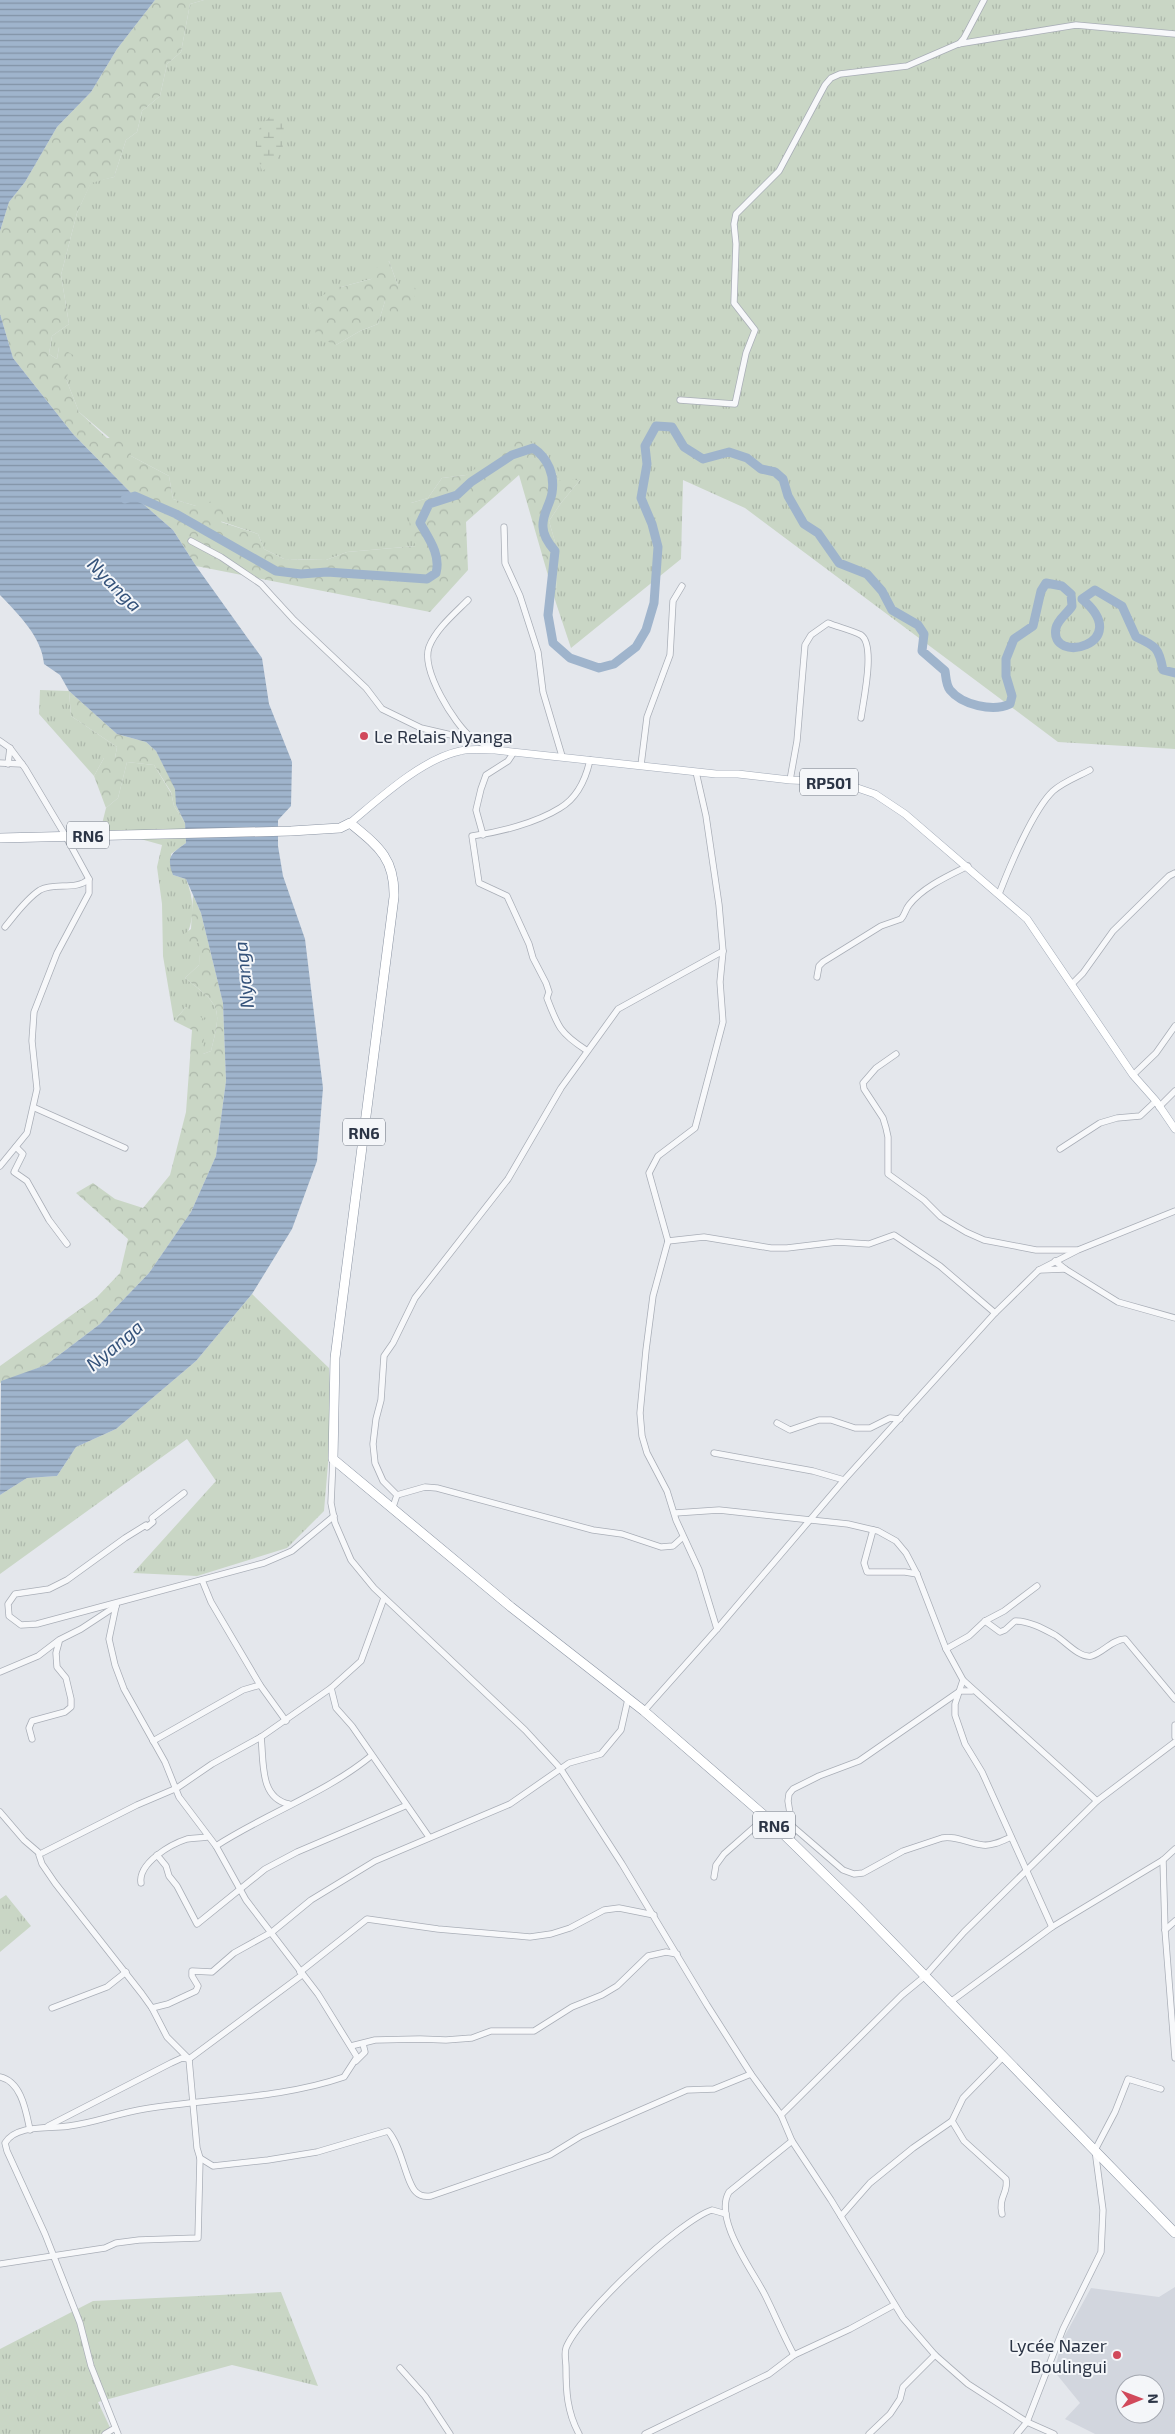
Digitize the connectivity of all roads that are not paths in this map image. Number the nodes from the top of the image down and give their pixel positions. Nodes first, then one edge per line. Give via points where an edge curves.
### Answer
1 (984, 0) edge
2 (1175, 34) edge
3 (958, 44) junction
4 (680, 400) dead end
5 (504, 527) dead end
6 (191, 541) dead end
7 (682, 586) dead end
8 (468, 600) dead end
9 (861, 718) dead end
10 (473, 740) junction
11 (0, 741) edge
12 (10, 748) junction
13 (495, 750) junction
14 (514, 752) junction
15 (562, 756) junction
16 (590, 760) junction
17 (0, 763) edge
18 (8, 764) junction
19 (22, 764) junction
20 (641, 765) junction
21 (1090, 770) dead end
22 (696, 772) junction
23 (790, 780) junction
24 (350, 823) junction
25 (65, 835) junction
26 (483, 835) junction
27 (0, 838) edge
28 (968, 866) junction
29 (1175, 873) edge
30 (89, 879) junction
31 (999, 894) junction
32 (5, 927) dead end
33 (723, 951) junction
34 (817, 977) dead end
35 (1072, 984) junction
36 (1175, 1026) edge
37 (586, 1050) junction
38 (896, 1054) dead end
39 (1134, 1075) junction
40 (1175, 1091) edge
41 (1158, 1104) junction
42 (34, 1108) junction
43 (1175, 1129) edge
44 (16, 1147) junction
45 (125, 1148) dead end
46 (1060, 1149) dead end
47 (9, 1155) junction
48 (0, 1157) edge
49 (0, 1166) edge
50 (1175, 1211) edge
51 (668, 1241) junction
52 (67, 1244) dead end
53 (1078, 1250) junction
54 (1055, 1260) junction
55 (1065, 1269) junction
56 (1039, 1270) junction
57 (995, 1313) junction
58 (1175, 1318) edge
59 (900, 1419) junction
60 (777, 1423) dead end
61 (714, 1452) dead end
62 (333, 1459) junction
63 (844, 1480) junction
64 (184, 1493) dead end
65 (397, 1495) junction
66 (393, 1507) junction
67 (675, 1513) junction
68 (334, 1516) junction
69 (810, 1520) junction
70 (873, 1530) junction
71 (683, 1537) junction
72 (917, 1574) junction
73 (202, 1580) junction
74 (1037, 1586) dead end
75 (384, 1598) junction
76 (124, 1600) junction
77 (116, 1606) junction
78 (985, 1621) junction
79 (717, 1629) junction
80 (59, 1640) junction
81 (946, 1649) junction
82 (0, 1672) edge
83 (963, 1680) junction
84 (260, 1685) junction
85 (331, 1688) junction
86 (960, 1691) junction
87 (972, 1691) junction
88 (628, 1699) junction
89 (1175, 1699) edge
90 (948, 1701) junction
91 (644, 1711) junction
92 (955, 1715) junction
93 (286, 1721) junction
94 (1175, 1725) edge
95 (261, 1737) junction
96 (32, 1738) dead end
97 (1175, 1738) edge
98 (153, 1741) junction
99 (1175, 1742) edge
100 (371, 1756) junction
101 (560, 1768) junction
102 (177, 1788) junction
103 (1097, 1801) junction
104 (289, 1804) junction
105 (405, 1806) junction
106 (0, 1812) edge
107 (766, 1817) junction
108 (792, 1826) junction
109 (207, 1837) junction
110 (429, 1837) junction
111 (1010, 1837) junction
112 (790, 1840) junction
113 (216, 1846) junction
114 (1175, 1849) edge
115 (40, 1854) junction
116 (157, 1855) junction
117 (1163, 1860) junction
118 (1027, 1870) junction
119 (714, 1877) dead end
120 (141, 1883) dead end
121 (239, 1889) junction
122 (232, 1896) junction
123 (246, 1900) junction
124 (654, 1915) junction
125 (1175, 1922) edge
126 (1052, 1927) junction
127 (1165, 1930) junction
128 (272, 1932) junction
129 (676, 1954) junction
130 (126, 1972) junction
131 (301, 1973) junction
132 (924, 1977) junction
133 (949, 2003) junction
134 (52, 2008) dead end
135 (152, 2008) junction
136 (1173, 2010) edge
137 (364, 2044) junction
138 (351, 2046) junction
139 (1003, 2057) junction
140 (1175, 2058) edge
141 (189, 2059) junction
142 (356, 2061) junction
143 (752, 2074) junction
144 (0, 2077) edge
145 (1161, 2088) dead end
146 (194, 2102) junction
147 (781, 2115) junction
148 (952, 2121) junction
149 (46, 2127) junction
150 (30, 2130) junction
151 (792, 2141) junction
152 (3, 2143) edge
153 (1096, 2150) junction
154 (200, 2158) junction
155 (725, 2203) junction
156 (712, 2210) junction
157 (726, 2214) junction
158 (1002, 2214) dead end
159 (841, 2216) junction
160 (1175, 2233) edge
161 (54, 2257) junction
162 (0, 2264) edge
163 (894, 2305) junction
164 (794, 2355) junction
165 (935, 2355) junction
166 (400, 2368) dead end
167 (1026, 2422) junction
168 (116, 2431) edge
169 (105, 2434) edge
170 (450, 2434) edge
171 (579, 2434) edge
172 (645, 2434) edge
173 (869, 2434) edge
174 (1017, 2434) edge
175 (1054, 2434) edge

1 - 3 street
2 - 3 street via 1076,25
3 - 4 street via 907,66 840,74 827,81 779,171 734,219 734,304 755,330 746,353 735,404
5 - 15 street via 505,563 520,596 538,652 543,692
6 - 10 street via 261,584 366,688 382,709 421,728
7 - 20 street via 673,600 670,655 647,717
8 - 10 street via 443,626 429,649 434,682 454,721
9 - 23 street via 869,655 867,644 861,636 828,623 811,635 805,645 797,741
10 - 13 street
11 - 12 street
12 - 18 street
12 - 19 street
13 - 14 main road, RP501
13 - 24 main road, RP501 via 461,750 438,758
14 - 15 main road, RP501
14 - 26 street via 508,761 486,776 481,789 476,810
15 - 16 main road, RP501
16 - 20 main road, RP501
16 - 26 street via 586,777 562,808
17 - 18 street
18 - 19 street
19 - 25 street
20 - 22 main road, RP501
21 - 31 street via 1054,791 1042,805 1012,861
22 - 23 main road, RP501
22 - 33 street via 720,905
23 - 28 main road, RP501 via 840,782 875,794 905,814
24 - 25 highway, RN6 via 340,828 291,831
24 - 62 highway, RN6 via 384,853 392,871 394,897 335,1358
25 - 27 highway, RN6
25 - 30 street
26 - 37 street via 472,836 479,883 507,896 546,983 549,992 546,998 558,1025 566,1037
28 - 31 main road, RP501
28 - 34 street via 922,893 909,905 901,919 880,926 823,962
29 - 35 street via 1113,931 1083,974
30 - 32 street via 82,884 40,890
30 - 42 street via 89,893 57,952 34,1012 32,1032 37,1089
31 - 35 main road, RP501 via 1026,919
33 - 37 street via 618,1009
33 - 51 street via 720,982 723,1022 695,1128 658,1156 649,1174
35 - 39 main road, RP501
36 - 39 street via 1156,1054
37 - 65 street via 508,1179 415,1298 384,1356 373,1444 375,1464
38 - 53 street via 876,1068 863,1083 886,1128 887,1168 891,1178 924,1200 941,1217 976,1236 1036,1250
39 - 41 main road, RP501
40 - 41 street
41 - 43 main road, RP501
41 - 46 street via 1140,1116 1100,1123
42 - 44 street via 28,1133
42 - 45 street
44 - 47 street
44 - 52 street via 23,1154 14,1172 27,1181 48,1220
47 - 48 street
47 - 49 street
50 - 53 street
51 - 57 street via 704,1237 788,1248 837,1242 869,1244 894,1235 940,1266
51 - 67 street via 653,1296 640,1413 647,1452
53 - 54 street
54 - 55 street
54 - 56 street
55 - 56 street
55 - 58 street via 1118,1302
56 - 57 street
57 - 59 street
59 - 60 street via 890,1418 870,1428 855,1428 823,1420 790,1430
59 - 63 street
61 - 63 street via 813,1470
62 - 66 highway, RN6
62 - 68 street via 331,1503
63 - 69 street
64 - 76 street via 152,1518 153,1522 147,1527 125,1538 67,1580 49,1589 14,1594 8,1610 16,1623 27,1626
65 - 66 street
65 - 71 street via 425,1487 463,1493 666,1548
66 - 88 highway, RN6 via 511,1607
67 - 69 street via 719,1510
67 - 71 street
68 - 73 street via 302,1545 280,1557
68 - 75 street via 351,1560
69 - 70 street
69 - 79 street
70 - 72 street via 896,1541
70 - 72 street via 864,1563 867,1572
71 - 79 street via 705,1586
72 - 81 street
73 - 76 street
73 - 84 street via 211,1602
74 - 78 street
75 - 85 street via 361,1661
75 - 101 street via 526,1730
76 - 77 street
77 - 80 street
77 - 98 street via 109,1639 110,1652 124,1689
78 - 81 street via 969,1636
78 - 89 street via 1000,1632 1015,1621 1026,1621 1055,1635 1083,1655 1092,1656 1116,1640 1125,1639
79 - 91 street
80 - 82 street via 38,1656
80 - 96 street via 56,1662 66,1678 71,1707 65,1712 32,1721 29,1728
81 - 83 street
83 - 86 street
83 - 87 street
84 - 93 street
84 - 98 street via 243,1690
85 - 93 street
85 - 100 street via 336,1708
86 - 87 street
86 - 90 street
86 - 92 street
87 - 103 street
88 - 91 highway, RN6
88 - 101 street via 621,1730 601,1754
90 - 92 street
90 - 108 street via 859,1761 793,1789 788,1801
91 - 107 highway, RN6
92 - 111 street via 965,1744 982,1772
93 - 95 street
94 - 97 street
95 - 102 street
95 - 104 street via 268,1790 274,1798
98 - 102 street
99 - 103 street
100 - 104 street via 333,1782
100 - 105 street
101 - 110 street via 510,1804
101 - 124 street
102 - 109 street via 179,1797
102 - 115 street
103 - 118 street
104 - 113 street
105 - 110 street
105 - 121 street via 297,1852 265,1869
106 - 115 street
107 - 112 highway, RN6
107 - 119 street via 724,1854 716,1865
108 - 111 street via 843,1870 854,1874 863,1873 903,1851 949,1836 983,1845
108 - 112 street
109 - 113 street
109 - 116 street via 188,1839
110 - 128 street via 375,1861 311,1900
111 - 118 street
112 - 132 highway, RN6
113 - 121 street
114 - 117 street
115 - 130 street via 42,1864 55,1883
116 - 120 street via 142,1870
116 - 122 street via 197,1924
117 - 126 street
117 - 127 street
118 - 126 street
118 - 132 street
121 - 122 street
121 - 123 street
122 - 123 street
123 - 128 street
124 - 129 street
124 - 131 street via 618,1908 604,1910 570,1928 530,1936 438,1929 367,1919
125 - 127 street
126 - 133 street
127 - 136 street
128 - 131 street
128 - 135 street via 234,1953 212,1972 192,1971 198,1986 196,1991
129 - 137 street via 666,1952 648,1956 616,1986 572,2007 534,2031 491,2031 468,2038 375,2040
129 - 143 street
130 - 134 street via 107,1986
130 - 135 street
131 - 138 street
131 - 141 street via 251,2016 240,2020
132 - 133 highway, RN6
132 - 147 street
133 - 139 highway, RN6
135 - 141 street via 168,2037
136 - 140 street
137 - 138 street
137 - 142 street via 365,2052
138 - 142 street
139 - 148 street via 963,2098
139 - 153 highway, RN6
141 - 146 street
141 - 149 street via 176,2060
142 - 146 street via 344,2077 288,2092
143 - 147 street
143 - 154 street via 714,2089 687,2090 580,2136 550,2155 431,2196 421,2195 413,2188 396,2142 388,2131 317,2152 268,2160 213,2166
144 - 150 street via 10,2082 23,2099
145 - 153 street via 1128,2079
146 - 149 street via 114,2114 68,2127
146 - 154 street
147 - 151 street
148 - 158 street via 964,2141 1006,2179 1007,2188 1000,2201
148 - 159 street via 870,2183
149 - 150 street
150 - 152 street via 14,2134
151 - 155 street via 729,2192
151 - 159 street
152 - 161 street
153 - 160 highway, RN6
153 - 167 street via 1103,2210 1101,2252 1063,2329
154 - 161 street via 197,2239 116,2243
155 - 156 street
155 - 157 street
156 - 157 street
156 - 171 street via 684,2226 606,2295 575,2332 566,2351 566,2382 569,2412
157 - 164 street via 738,2246
159 - 163 street
161 - 162 street
161 - 168 street
163 - 164 street
163 - 165 street
164 - 172 street via 770,2374
165 - 167 street via 968,2384
165 - 173 street via 903,2387 900,2400 890,2414
166 - 170 street via 425,2396
167 - 174 street
167 - 175 street
168 - 169 street

